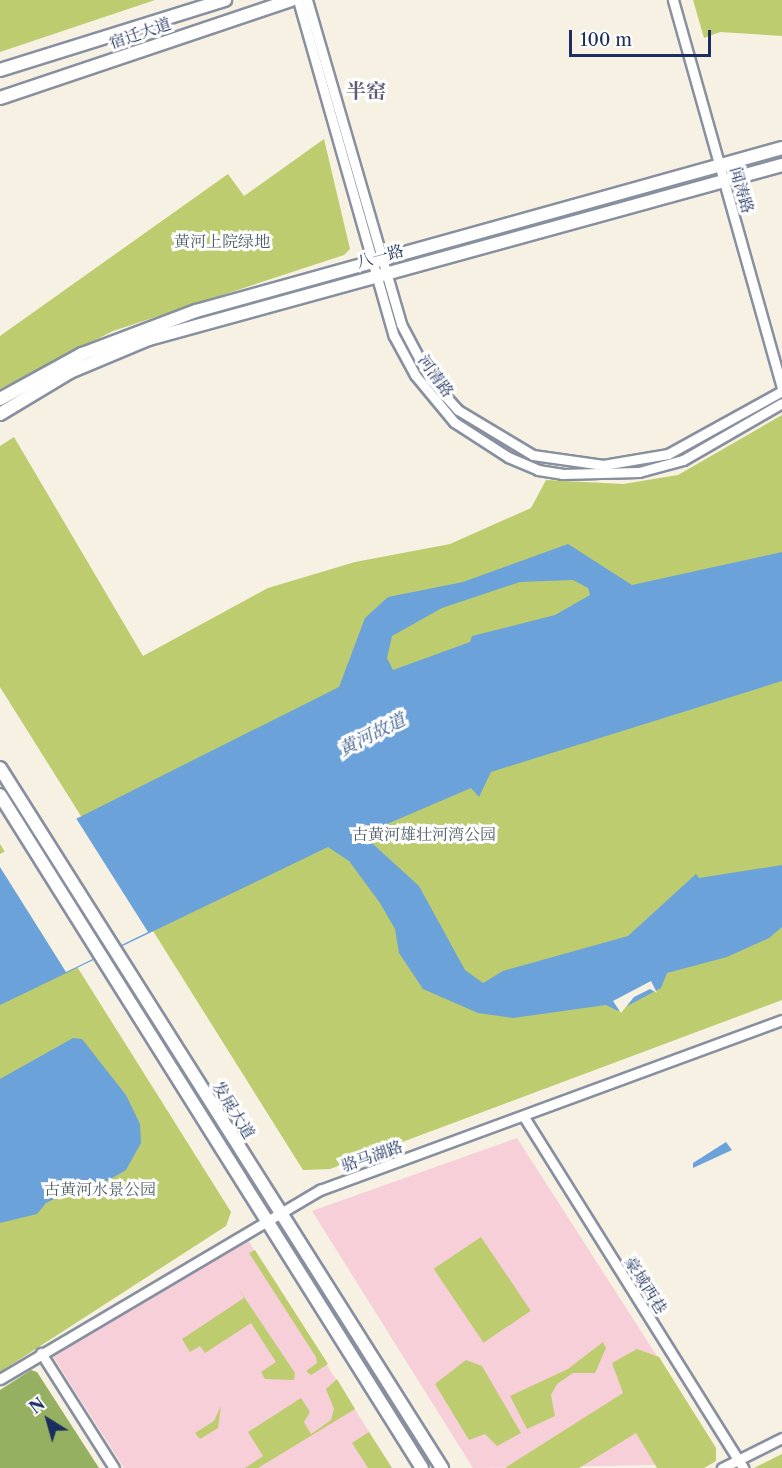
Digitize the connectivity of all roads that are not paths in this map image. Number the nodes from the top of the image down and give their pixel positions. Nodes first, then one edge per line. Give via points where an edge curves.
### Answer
1 (225, 0) edge
2 (291, 0) edge
3 (298, 0) edge
4 (307, 0) edge
5 (673, 0) edge
6 (0, 70) edge
7 (0, 98) edge
8 (782, 148) edge
9 (719, 165) junction
10 (782, 165) edge
11 (724, 181) junction
12 (376, 258) junction
13 (380, 273) junction
14 (782, 389) edge
15 (0, 399) edge
16 (782, 403) edge
17 (0, 414) edge
18 (0, 768) edge
19 (2, 798) edge
20 (782, 1020) edge
21 (524, 1118) junction
22 (278, 1212) junction
23 (263, 1221) junction
24 (41, 1353) junction
25 (0, 1379) edge
26 (782, 1438) edge
27 (740, 1464) edge
28 (114, 1468) edge
29 (422, 1468) edge
30 (442, 1468) edge
31 (722, 1468) edge

1 - 6 main road, 宿迁大道
2 - 7 main road, 宿迁大道
3 - 12 street, 河清路
4 - 12 street, 河清路
5 - 9 street, 闻涛路
8 - 9 main road, 八一路
9 - 11 street, 闻涛路
9 - 12 main road, 八一路
10 - 11 main road, 八一路
11 - 13 main road, 八一路
11 - 14 street, 闻涛路
12 - 13 street, 河清路
12 - 15 main road, 八一路 via 113,340
13 - 14 street, 河清路 via 405,335 430,379 475,424 532,455 603,465 668,454
13 - 16 street, 河清路 via 400,351 440,408 473,436 538,470 600,474 670,465
13 - 17 main road, 八一路 via 149,339 70,372
18 - 22 main road, 发展大道
19 - 23 main road, 发展大道
20 - 21 street, 骆马湖路
21 - 22 street, 骆马湖路 via 320,1190
21 - 27 street, 豪域西巷
22 - 23 street, 骆马湖路
22 - 30 main road, 发展大道
23 - 24 street, 骆马湖路
23 - 29 main road, 发展大道
24 - 25 street, 骆马湖路
24 - 28 street
26 - 27 street
27 - 31 street

